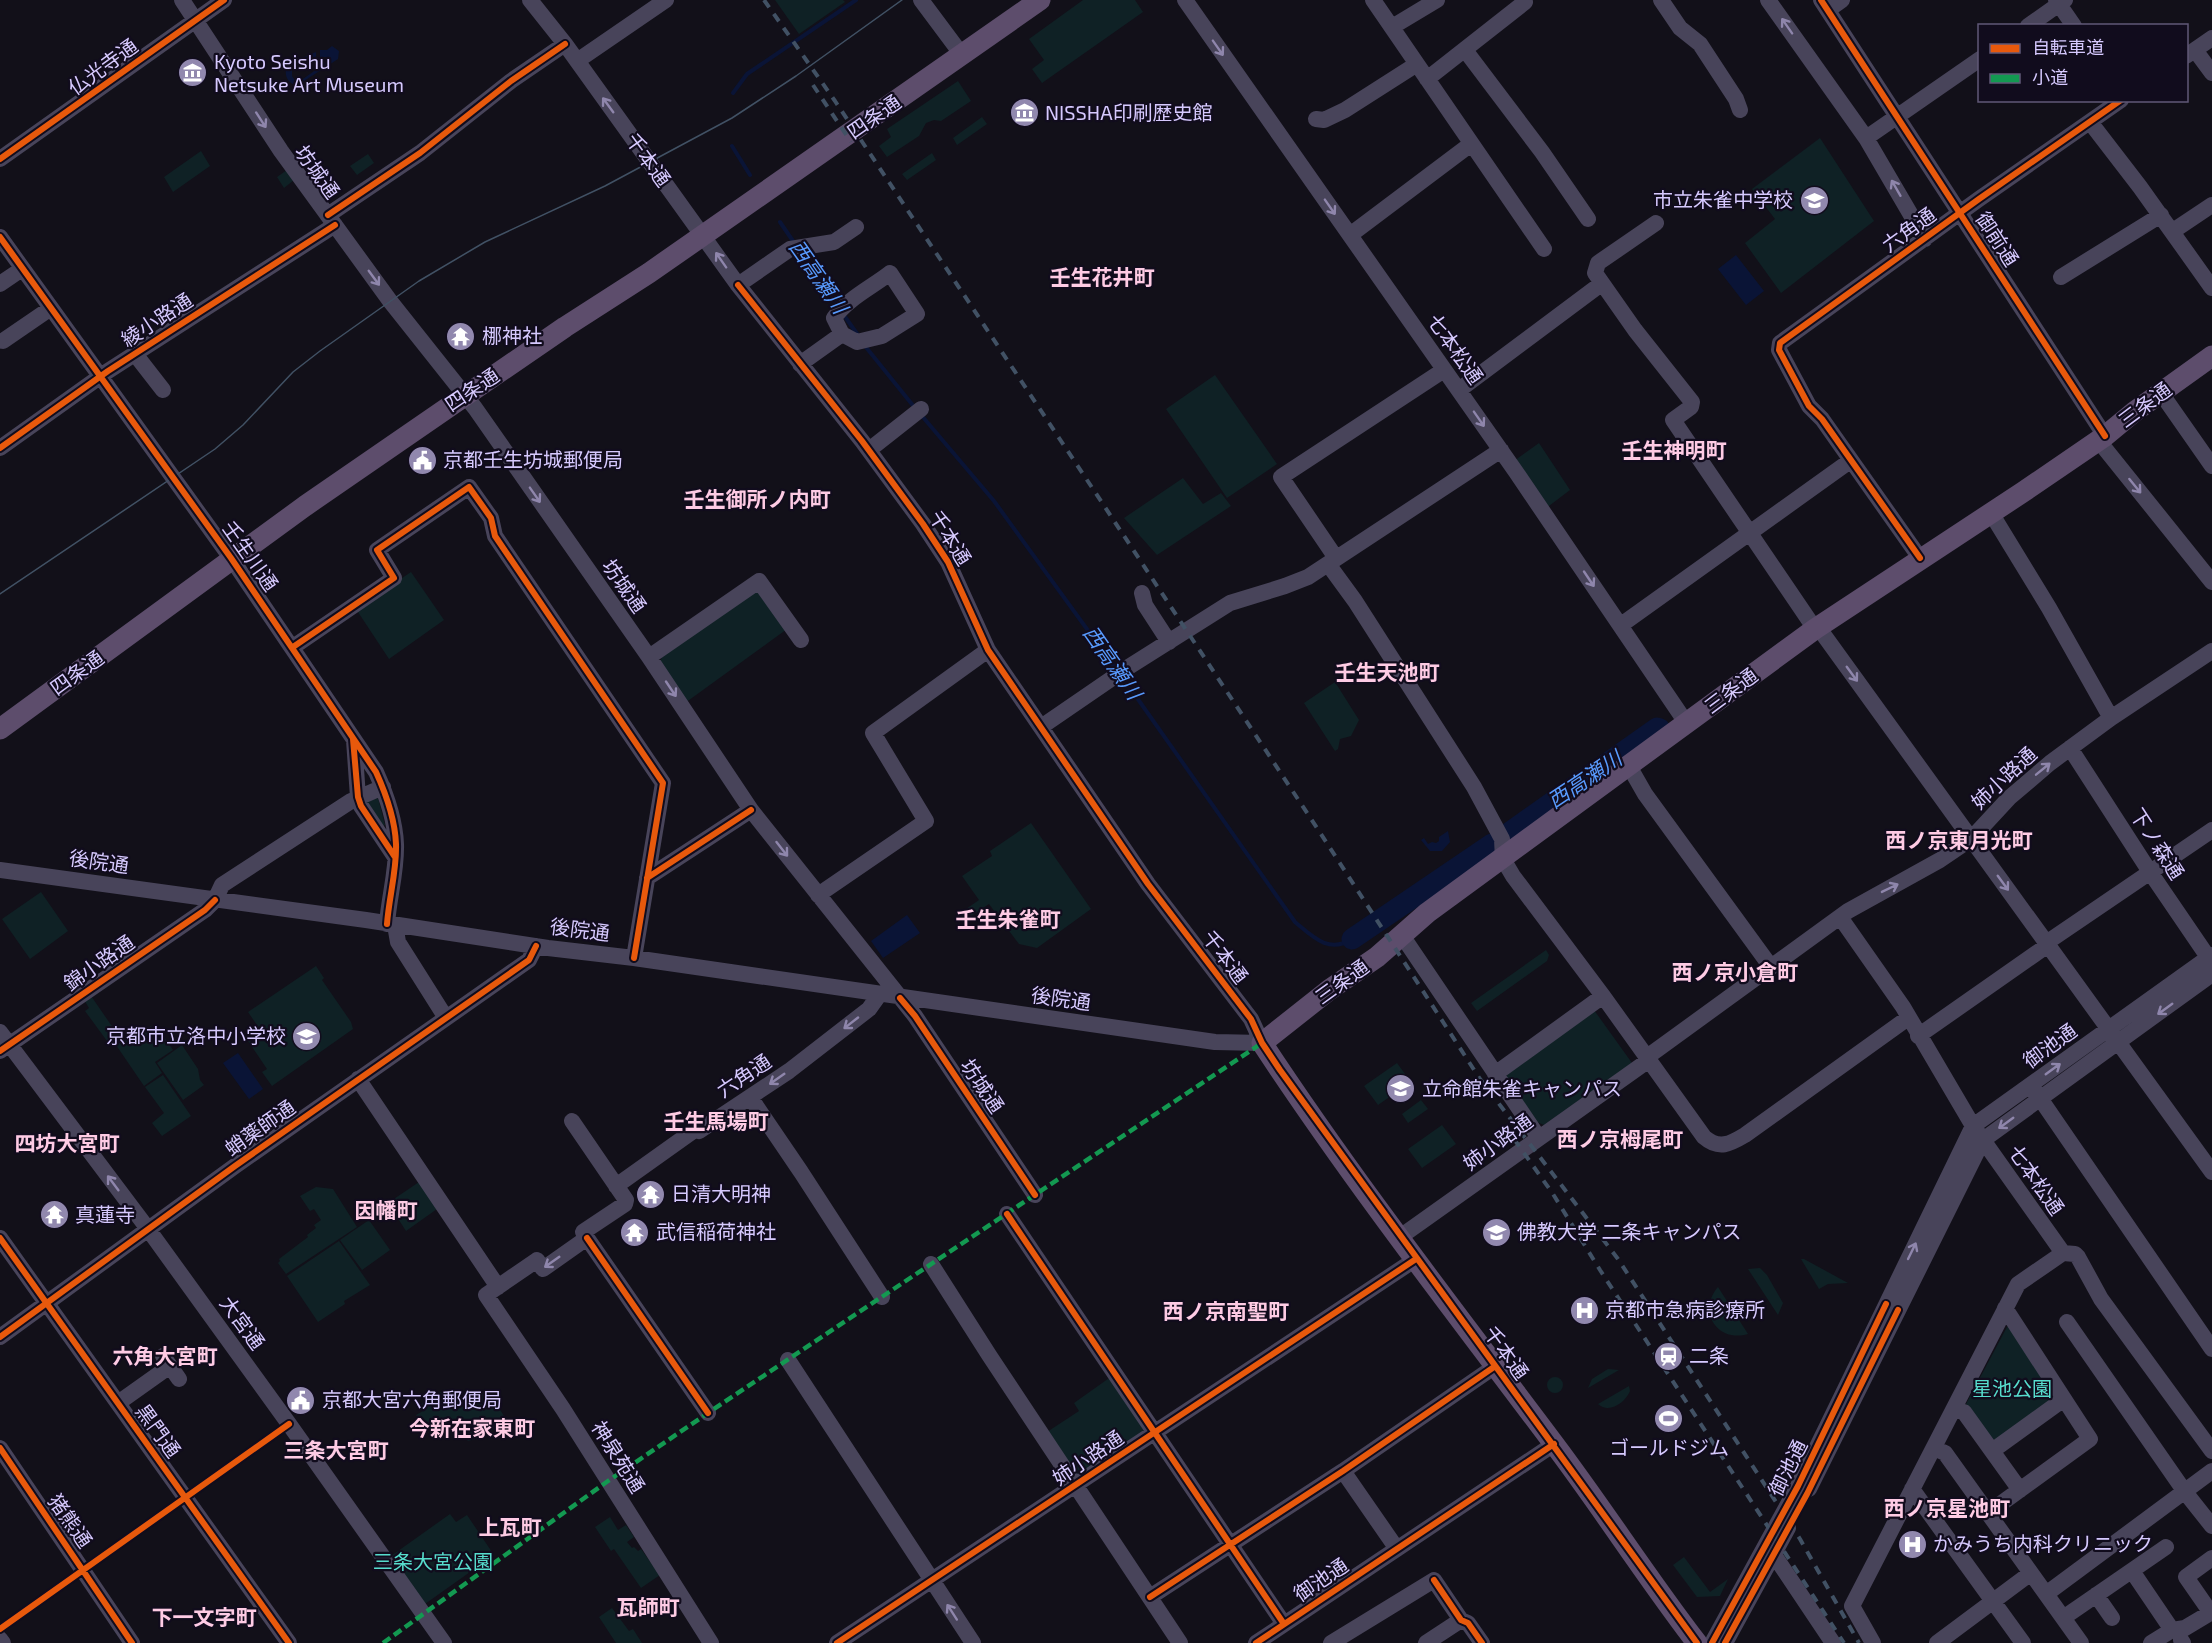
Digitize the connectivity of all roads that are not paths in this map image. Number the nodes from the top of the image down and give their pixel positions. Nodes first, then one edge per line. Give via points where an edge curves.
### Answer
1 (182, 0) edge
2 (224, 0) edge
3 (530, 0) edge
4 (666, 0) edge
5 (921, 0) edge
6 (1040, 0) edge
7 (1185, 0) edge
8 (1374, 0) edge
9 (1437, 0) edge
10 (1524, 0) edge
11 (1660, 0) edge
12 (1768, 0) edge
13 (1842, 0) edge
14 (2060, 1) edge
15 (1825, 5) edge
16 (195, 20) junction
17 (2031, 24) edge
18 (2073, 24) edge
19 (1392, 27) junction
20 (2212, 38) edge
21 (565, 44) junction
22 (1466, 50) junction
23 (2191, 53) edge
24 (962, 55) junction
25 (1978, 60) edge
26 (577, 61) junction
27 (1417, 64) junction
28 (2212, 73) edge
29 (1428, 79) junction
30 (2118, 102) edge
31 (1740, 110) dead end
32 (1897, 116) junction
33 (1316, 119) dead end
34 (2090, 122) junction
35 (1866, 138) junction
36 (1471, 144) junction
37 (0, 159) edge
38 (2212, 205) edge
39 (1960, 213) junction
40 (2161, 215) junction
41 (1588, 219) dead end
42 (331, 220) junction
43 (1656, 223) dead end
44 (856, 227) dead end
45 (2173, 231) junction
46 (703, 235) junction
47 (1350, 235) junction
48 (0, 237) edge
49 (1925, 238) junction
50 (1544, 249) dead end
51 (22, 269) junction
52 (2061, 277) dead end
53 (0, 284) edge
54 (1601, 284) junction
55 (738, 285) junction
56 (2212, 288) edge
57 (51, 308) junction
58 (842, 334) junction
59 (3, 341) dead end
60 (135, 354) junction
61 (2212, 356) edge
62 (800, 364) junction
63 (1444, 370) junction
64 (100, 376) junction
65 (162, 390) dead end
66 (1459, 390) junction
67 (2161, 393) junction
68 (465, 396) junction
69 (916, 413) dead end
70 (2102, 438) junction
71 (0, 448) edge
72 (869, 450) junction
73 (1501, 450) junction
74 (1850, 461) junction
75 (2212, 466) edge
76 (1991, 513) junction
77 (1750, 533) junction
78 (231, 558) junction
79 (1920, 558) junction
80 (1332, 561) junction
81 (2212, 582) edge
82 (1142, 592) dead end
83 (1621, 626) junction
84 (1817, 628) junction
85 (801, 640) dead end
86 (1169, 642) junction
87 (293, 646) junction
88 (988, 650) junction
89 (2212, 651) edge
90 (649, 657) junction
91 (2111, 718) junction
92 (1687, 724) junction
93 (1041, 727) junction
94 (0, 729) edge
95 (353, 737) junction
96 (2070, 748) junction
97 (1629, 766) junction
98 (382, 787) junction
99 (358, 797) junction
100 (751, 810) junction
101 (2212, 830) edge
102 (1971, 838) junction
103 (395, 857) junction
104 (1503, 859) junction
105 (0, 870) edge
106 (2150, 872) junction
107 (647, 878) junction
108 (818, 895) junction
109 (215, 900) junction
110 (1840, 917) junction
111 (391, 924) junction
112 (1401, 934) junction
113 (2047, 944) junction
114 (536, 946) junction
115 (634, 958) junction
116 (2211, 958) edge
117 (1771, 967) junction
118 (2212, 974) edge
119 (879, 995) junction
120 (1603, 996) junction
121 (900, 998) junction
122 (446, 1018) junction
123 (1908, 1018) junction
124 (2113, 1035) junction
125 (1918, 1036) junction
126 (3, 1042) edge
127 (1262, 1043) junction
128 (1648, 1058) junction
129 (1495, 1074) junction
130 (358, 1080) junction
131 (2035, 1092) junction
132 (750, 1097) junction
133 (572, 1121) dead end
134 (1978, 1133) junction
135 (1539, 1138) junction
136 (2212, 1170) edge
137 (616, 1186) junction
138 (1035, 1195) dead end
139 (1007, 1214) dead end
140 (148, 1229) junction
141 (1400, 1237) junction
142 (587, 1238) junction
143 (0, 1239) edge
144 (2062, 1253) junction
145 (1416, 1259) junction
146 (931, 1264) dead end
147 (492, 1291) junction
148 (882, 1297) dead end
149 (46, 1303) junction
150 (1892, 1307) junction
151 (2005, 1308) junction
152 (2067, 1322) dead end
153 (0, 1337) edge
154 (2212, 1349) edge
155 (788, 1360) dead end
156 (171, 1367) dead end
157 (1494, 1367) junction
158 (2064, 1399) junction
159 (118, 1403) junction
160 (1953, 1410) junction
161 (708, 1413) dead end
162 (1155, 1433) junction
163 (1554, 1444) junction
164 (0, 1448) edge
165 (1934, 1448) junction
166 (1992, 1451) junction
167 (2212, 1451) edge
168 (1343, 1471) junction
169 (2212, 1471) edge
170 (1076, 1485) junction
171 (1912, 1489) junction
172 (2020, 1490) junction
173 (2186, 1492) junction
174 (1988, 1513) junction
175 (2212, 1526) edge
176 (1231, 1544) junction
177 (2166, 1547) dead end
178 (1397, 1549) junction
179 (1774, 1555) junction
180 (2212, 1558) edge
181 (2132, 1571) junction
182 (2031, 1573) junction
183 (932, 1580) junction
184 (2046, 1594) junction
185 (2096, 1595) junction
186 (1150, 1597) junction
187 (1993, 1601) junction
188 (2211, 1613) edge
189 (2063, 1618) junction
190 (2112, 1618) dead end
191 (1461, 1620) junction
192 (1284, 1624) junction
193 (2180, 1637) edge
194 (0, 1639) edge
195 (1942, 1642) edge
196 (3, 1643) edge
197 (132, 1643) edge
198 (289, 1643) edge
199 (444, 1643) edge
200 (711, 1643) edge
201 (837, 1643) edge
202 (973, 1643) edge
203 (1180, 1643) edge
204 (1256, 1643) edge
205 (1331, 1643) edge
206 (1426, 1643) edge
207 (1482, 1643) edge
208 (1697, 1643) edge
209 (1712, 1643) edge
210 (1725, 1643) edge
211 (1833, 1643) edge
212 (1873, 1643) edge
213 (2023, 1643) edge
214 (2081, 1643) edge
215 (2151, 1643) edge

1 - 16 street, 坊城通
2 - 16 street, 仏光寺通
3 - 21 street, 千本通
4 - 26 street
5 - 24 street
6 - 24 main road, 四条通
7 -> 47 street, 七本松通
8 - 19 street
9 - 19 street
10 - 22 street
11 - 31 street via 1680,28 1700,44
35 -> 12 street
13 - 15 street
14 - 17 street
14 - 18 street
15 - 32 street, 御前通
16 - 37 street, 仏光寺通
16 -> 42 street, 坊城通
19 - 27 street
20 - 23 street
21 - 26 street, 千本通
21 - 42 street, 綾小路通
22 - 29 street
22 - 41 street
23 - 28 street
24 - 46 main road, 四条通
25 - 32 street
46 -> 26 street, 千本通
27 - 29 street
27 - 33 street via 1337,114
29 - 36 street
30 - 34 street, 六角通
32 - 35 street
32 - 39 street, 御前通
34 - 39 street, 六角通
34 - 40 street
49 -> 35 street
36 - 47 street
36 - 50 street
38 - 45 street
39 - 49 street, 六角通
39 - 70 street, 御前通
40 - 45 street
40 - 52 street
42 - 60 street, 綾小路通
42 -> 68 street, 坊城通
43 - 54 street via 1598,263 1595,273
44 - 55 street via 834,242 797,248
45 - 56 street
55 -> 46 street, 千本通
46 - 68 main road, 四条通
47 - 63 street, 七本松通
48 - 51 street, 壬生川通
49 - 74 street, 六角通 via 1784,339 1779,347 1809,406 1822,418
51 - 53 street
51 - 57 street, 壬生川通
54 - 66 street
54 - 77 street via 1692,402 1673,420
55 - 62 street, 千本通
57 - 59 street
57 - 64 street, 壬生川通
58 - 58 street via 834,318 840,310 890,273 917,314 882,336 862,341
58 - 62 street
60 - 64 street, 綾小路通
60 - 65 street
61 - 67 main road, 三条通
62 - 72 street, 千本通
63 - 66 street, 七本松通
63 - 80 street via 1281,477
64 - 71 street, 綾小路通
64 - 78 street, 壬生川通
66 -> 73 street, 七本松通
67 - 70 main road, 三条通
67 - 75 street
68 - 78 main road, 四条通
68 -> 90 street, 坊城通
69 - 72 street
70 - 76 main road, 三条通
70 -> 81 street, 御前通
72 - 88 street, 千本通 via 948,562
73 - 80 street
73 -> 83 street, 七本松通
74 - 77 street
74 - 79 street
76 - 79 main road, 三条通
76 - 91 street
77 - 83 street
77 - 84 street
78 - 87 street, 壬生川通
78 - 94 main road, 四条通
79 - 84 main road, 三条通
80 - 86 street via 1297,582 1230,603
80 - 104 street via 1474,787 1502,839
82 - 86 street via 1145,605
83 - 92 street, 七本松通
84 - 92 main road, 三条通
84 -> 102 street
85 - 90 street via 759,581
86 - 93 street
87 - 95 street, 壬生川通
87 - 107 street via 394,578 377,550 469,487 491,518 495,536 663,783
88 - 93 street, 千本通
88 - 108 street via 873,733 927,821
89 - 91 street, 姉小路通
90 -> 100 street, 坊城通
91 - 96 street, 姉小路通
92 - 97 main road, 三条通
93 - 127 street, 千本通 via 1148,884 1251,1019
95 - 98 street, 壬生川通
95 - 99 street
102 -> 96 street, 姉小路通 via 2009,798
96 - 106 street, 下ノ森通
97 - 104 main road, 三条通
97 - 117 street via 1645,794
98 - 99 street, 錦小路通
98 - 103 street, 壬生川通 via 394,825
99 - 103 street
99 - 109 street, 錦小路通 via 222,885
100 - 107 street
100 -> 108 street, 坊城通
101 - 106 street
110 -> 102 street, 姉小路通
102 -> 113 street
103 - 111 street, 壬生川通
104 - 112 main road, 三条通
104 - 120 street
105 - 109 street, 後院通
106 - 113 street
106 - 116 street, 下ノ森通
107 - 115 street
108 - 121 street, 坊城通
109 - 111 street, 後院通
109 - 126 street, 錦小路通
110 - 117 street, 姉小路通
110 - 123 street, 七本松通
111 - 114 street, 後院通
111 - 122 street via 398,942
112 - 127 main road, 三条通 via 1377,957
112 - 129 street
113 - 124 street
113 - 125 street
114 - 115 street, 後院通
114 - 122 street, 蛸薬師通 via 529,960
115 - 119 street, 後院通
116 - 124 street, 御池通
117 - 128 street, 姉小路通
118 -> 124 street, 御池通
119 - 121 street, 後院通
119 -> 132 street, 六角通 via 869,1009
120 - 128 street
120 - 129 street
121 - 127 street, 後院通 via 1215,1042
121 - 138 street, 坊城通
122 - 130 street, 蛸薬師通
123 - 125 street, 七本松通
123 - 128 street via 1745,1135 1721,1146 1704,1137
124 - 131 street, 御池通
124 - 136 street
125 - 134 street, 七本松通
140 -> 126 street, 大宮通
127 - 141 main road, 千本通
128 - 135 street, 姉小路通
129 - 135 street
130 - 140 street, 蛸薬師通
130 - 147 street, 神泉苑通
131 - 134 street, 御池通
131 - 154 street
132 - 137 street, 六角通 via 699,1131 696,1129
132 - 148 street
133 - 137 street
134 - 144 street, 七本松通
134 - 150 street, 御池通
135 - 141 street, 姉小路通
137 - 142 street via 625,1204 583,1232
139 - 162 street
140 - 149 street, 蛸薬師通
140 - 199 street, 大宮通
141 - 145 main road, 千本通
142 -> 147 street via 543,1269 537,1260
142 - 161 street
143 - 149 street, 黒門通
144 - 151 street via 2018,1284
144 - 167 street, 七本松通 via 2075,1254 2081,1261 2105,1305
145 - 157 main road, 千本通
145 - 162 street, 姉小路通
146 - 170 street
147 - 200 street, 神泉苑通
149 - 153 street, 蛸薬師通
149 - 159 street, 黒門通
150 - 179 street, 御池通 via 1807,1494
150 - 209 street, 御池通
151 - 158 street
151 - 160 street
152 - 173 street
155 - 183 street
156 - 159 street
157 - 163 main road, 千本通
157 - 168 street
158 - 166 street
158 - 172 street via 2090,1439
159 - 198 street, 黒門通
160 - 165 street
160 - 166 street via 1964,1412
162 - 170 street, 姉小路通
162 - 176 street
163 - 178 street, 御池通
163 - 208 main road, 千本通
164 - 197 street, 猪熊通
165 - 171 street
165 - 174 street via 1945,1453
166 - 172 street
168 - 176 street
168 - 178 street
169 - 173 street
170 - 183 street, 姉小路通
170 - 186 street
171 - 187 street
171 - 212 street via 1852,1606
172 - 174 street
173 - 175 street
173 - 184 street
174 - 182 street
176 - 186 street
176 - 192 street
177 - 181 street
178 - 192 street, 御池通
179 - 210 street, 御池通
179 - 211 street
180 - 188 street via 2186,1577
181 - 185 street
181 - 193 street
182 - 184 street
182 - 187 street
183 - 201 street, 姉小路通
202 -> 183 street
184 - 189 street
185 - 189 street
185 - 190 street
186 - 203 street
187 - 195 street
187 - 213 street
188 - 193 street
189 - 214 street
191 - 205 street via 1434,1580
191 - 206 street
191 - 207 street
192 - 204 street, 御池通
193 - 215 street
194 - 196 street

